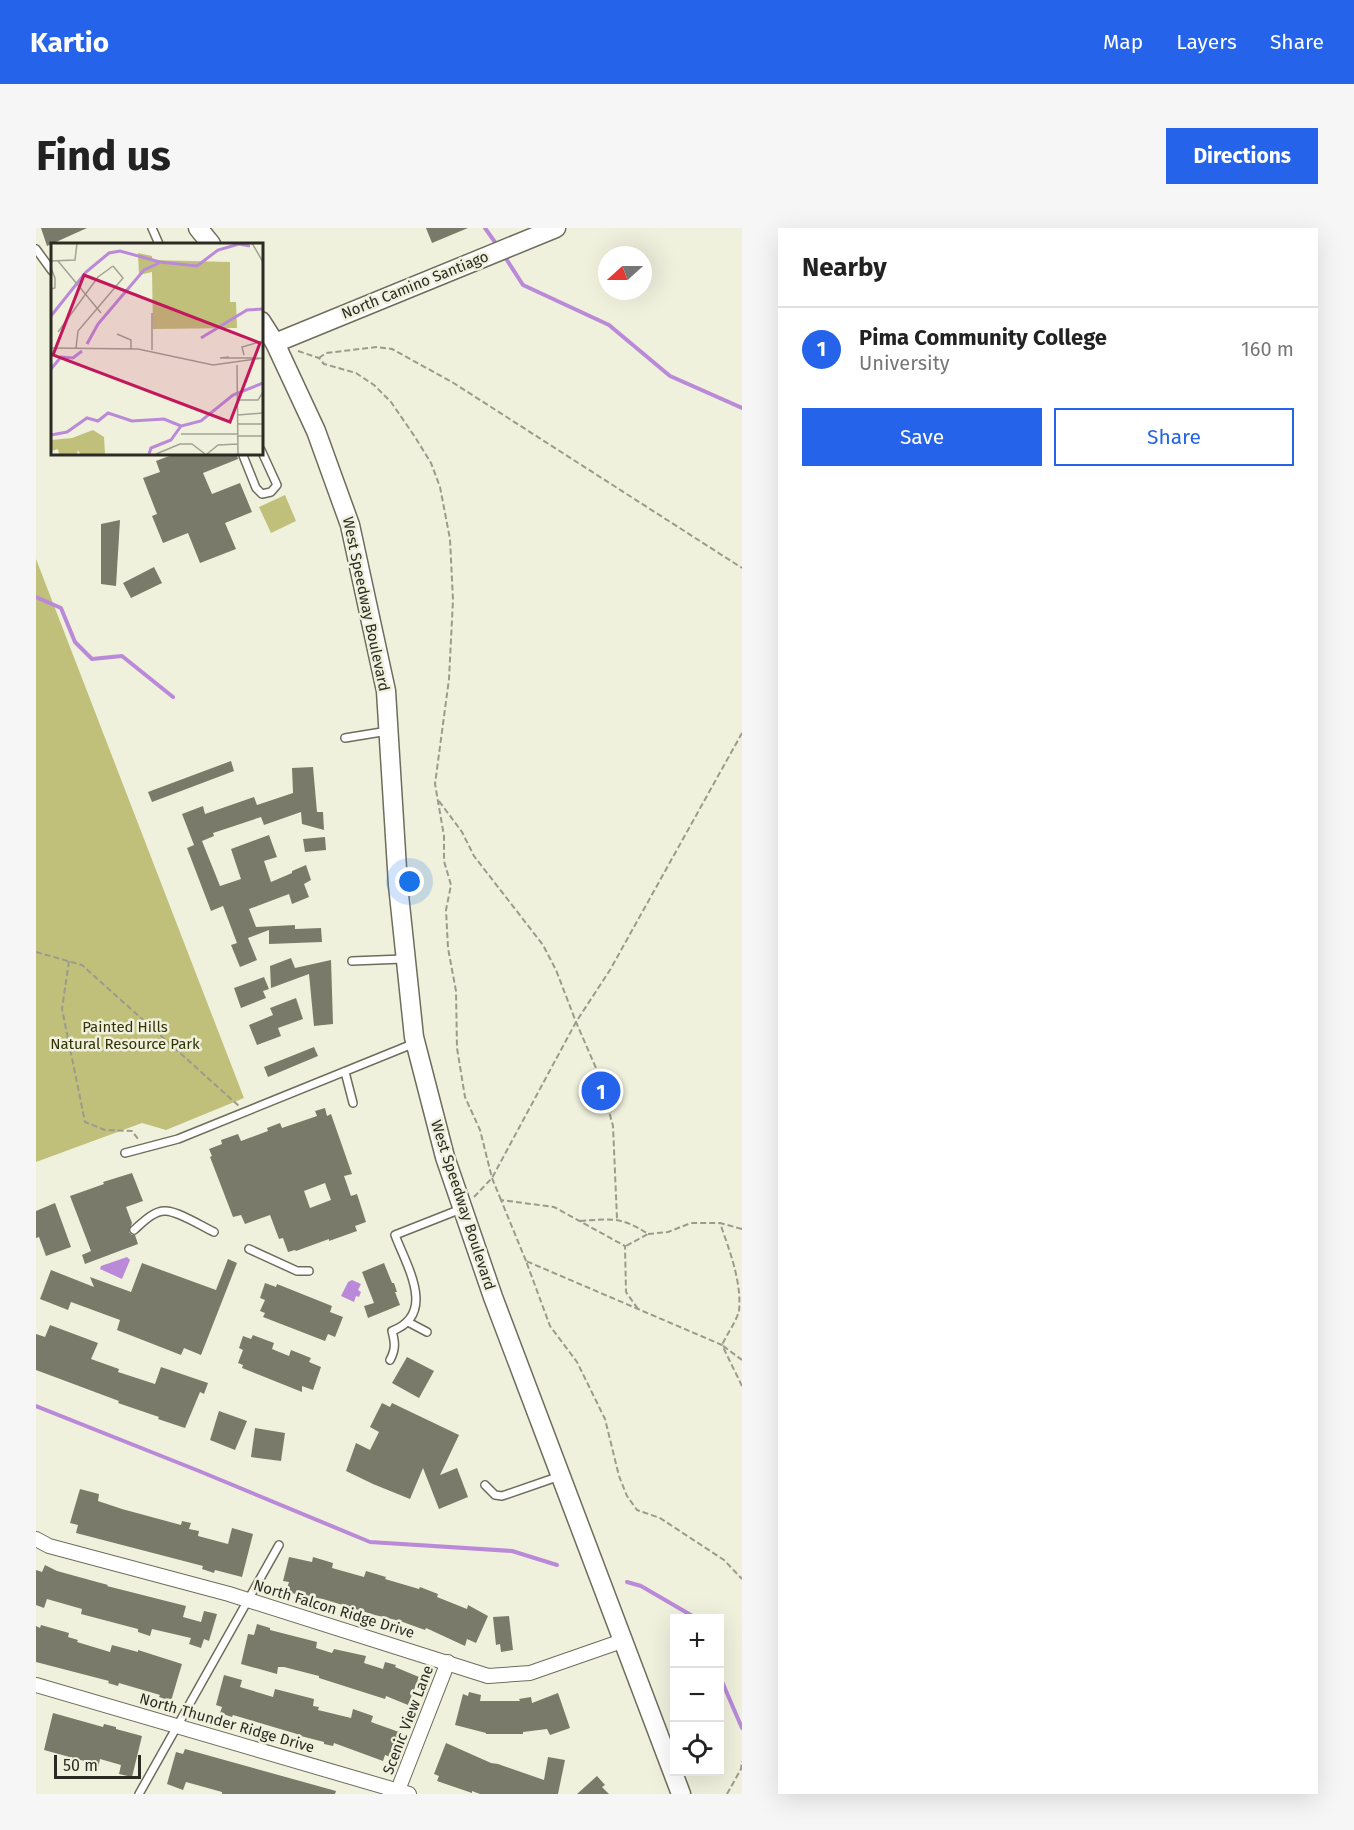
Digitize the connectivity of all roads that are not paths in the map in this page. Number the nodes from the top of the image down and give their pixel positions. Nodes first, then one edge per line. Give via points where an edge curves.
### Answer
1 (152, 228) edge
2 (198, 228) edge
3 (550, 229) edge
4 (159, 243) edge
5 (210, 243) edge
6 (36, 249) edge
7 (51, 270) edge
8 (262, 323) edge
9 (275, 343) junction
10 (262, 452) edge
11 (242, 454) edge
12 (388, 731) junction
13 (345, 738) dead end
14 (405, 959) junction
15 (352, 961) dead end
16 (415, 1043) junction
17 (345, 1071) junction
18 (353, 1103) dead end
19 (125, 1153) dead end
20 (463, 1209) junction
21 (134, 1230) dead end
22 (214, 1232) dead end
23 (249, 1249) dead end
24 (309, 1271) dead end
25 (408, 1322) junction
26 (427, 1332) dead end
27 (390, 1360) dead end
28 (560, 1476) junction
29 (485, 1485) dead end
30 (36, 1539) edge
31 (279, 1545) dead end
32 (248, 1600) junction
33 (622, 1641) junction
34 (448, 1662) junction
35 (36, 1685) edge
36 (177, 1726) junction
37 (404, 1792) edge
38 (139, 1794) edge
39 (681, 1794) edge

1 - 4 lane
2 - 5 main road
3 - 9 main road, North Camino Santiago
6 - 7 lane
8 - 9 main road, West Speedway Boulevard
9 - 12 main road, West Speedway Boulevard via 316,431 350,525 386,691
10 - 11 lane via 277,485 262,494
12 - 13 lane
12 - 14 main road, West Speedway Boulevard
14 - 15 lane
14 - 16 main road, West Speedway Boulevard
16 - 17 lane
16 - 20 main road, West Speedway Boulevard
17 - 18 lane
17 - 19 lane via 178,1139
20 - 25 lane via 395,1235 417,1292 416,1306
20 - 28 main road, West Speedway Boulevard
21 - 22 lane via 150,1216 165,1211
23 - 24 lane via 297,1271
25 - 26 lane
25 - 27 lane via 392,1331 395,1351
28 - 29 lane via 502,1496
28 - 33 main road, West Speedway Boulevard
30 - 32 street, North Falcon Ridge Drive via 49,1546
31 - 32 lane
32 - 34 street, North Falcon Ridge Drive
32 - 36 lane
33 - 34 street, North Falcon Ridge Drive via 530,1673 488,1676
33 - 39 main road, West Speedway Boulevard
34 - 37 street, Scenic View Lane
35 - 36 street, North Thunder Ridge Drive
36 - 37 street, North Thunder Ridge Drive
36 - 38 lane

